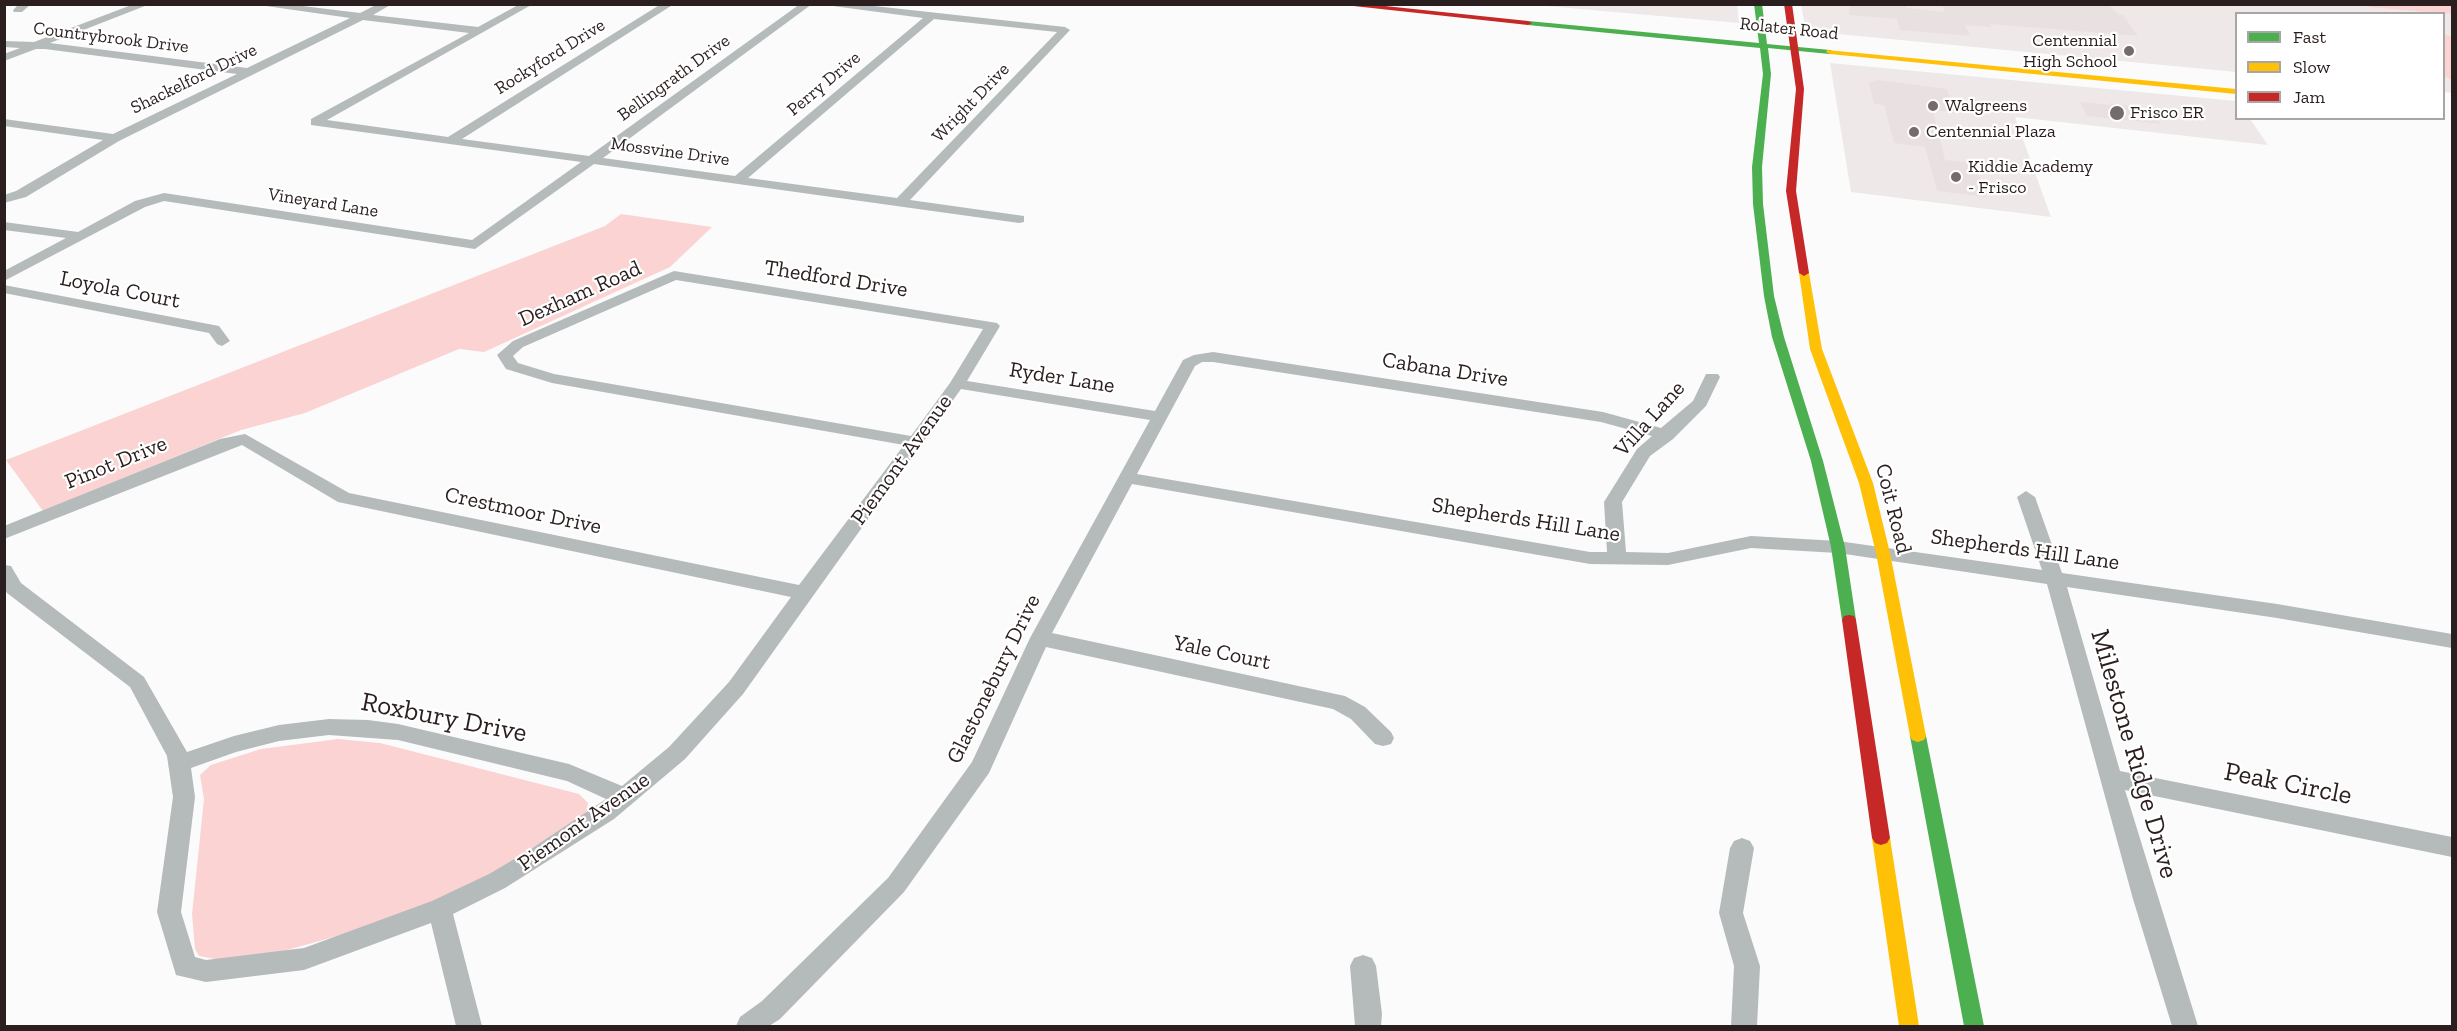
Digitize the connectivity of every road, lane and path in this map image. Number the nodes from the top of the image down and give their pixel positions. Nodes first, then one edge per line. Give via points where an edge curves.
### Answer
1 (145, 4) edge
2 (257, 4) edge
3 (387, 4) edge
4 (528, 4) edge
5 (669, 4) edge
6 (807, 4) edge
7 (823, 4) edge
8 (1338, 4) edge
9 (1473, 4) edge
10 (1758, 4) edge
11 (1788, 4) edge
12 (862, 6) edge
13 (931, 16) junction
14 (1523, 16) junction
15 (362, 17) junction
16 (481, 31) junction
17 (1763, 39) junction
18 (1793, 41) junction
19 (4, 44) edge
20 (36, 45) junction
21 (4, 58) edge
22 (2044, 60) junction
23 (2026, 71) junction
24 (249, 72) junction
25 (2181, 74) junction
26 (2235, 79) edge
27 (2192, 88) junction
28 (2235, 92) edge
29 (4, 122) edge
30 (115, 138) junction
31 (451, 140) junction
32 (1776, 144) junction
33 (592, 159) junction
34 (739, 179) junction
35 (21, 194) junction
36 (4, 199) edge
37 (902, 201) junction
38 (4, 208) edge
39 (1019, 219) dead end
40 (8, 224) edge
41 (79, 236) junction
42 (475, 251) joint
43 (1762, 251) junction
44 (1802, 256) junction
45 (674, 275) joint
46 (4, 277) edge
47 (4, 289) edge
48 (991, 325) joint
49 (222, 341) dead end
50 (1215, 358) joint
51 (1712, 377) dead end
52 (957, 384) junction
53 (1159, 417) junction
54 (1667, 435) junction
55 (245, 438) joint
56 (915, 442) junction
57 (1128, 478) junction
58 (2026, 497) dead end
59 (4, 532) edge
60 (1838, 547) junction
61 (1883, 553) junction
62 (1617, 560) junction
63 (2055, 579) junction
64 (8, 584) edge
65 (804, 593) junction
66 (1040, 638) junction
67 (2452, 640) edge
68 (1383, 738) dead end
69 (180, 763) junction
70 (2112, 778) junction
71 (624, 798) junction
72 (2452, 847) edge
73 (1742, 848) dead end
74 (440, 909) junction
75 (1363, 966) dead end
76 (469, 1026) edge
77 (749, 1026) edge
78 (1368, 1026) edge
79 (1744, 1026) edge
80 (1909, 1026) edge
81 (1974, 1026) edge
82 (2184, 1026) edge

1 - 20 street
2 - 15 street
3 - 15 street, Shackelford Drive
4 - 16 street
5 - 31 street, Rockyford Drive
6 - 33 street, Bellingrath Drive
7 - 12 street
8 - 14 main road, Rolater Road
9 - 14 main road, Rolater Road
10 - 17 main road, Coit Road
11 - 18 main road, Coit Road
12 - 13 street
13 - 34 street, Perry Drive
13 - 37 street, Wright Drive via 1065,30
14 - 17 main road, Rolater Road
15 - 16 street
15 - 24 street, Shackelford Drive
16 - 31 street, Mossvine Drive via 315,122
17 - 18 main road, Rolater Road
17 - 32 main road, Coit Road via 1766,98
18 - 22 main road, Rolater Road
18 - 23 main road, Rolater Road
18 - 32 main road, Coit Road via 1800,89
19 - 20 street, Countrybrook Drive
20 - 21 street
20 - 24 street, Countrybrook Drive
22 - 23 main road via 2043,66
22 - 25 main road, Rolater Road
23 - 27 main road, Rolater Road
24 - 30 street, Shackelford Drive
25 - 26 main road, Rolater Road
25 - 27 main road
27 - 28 main road, Rolater Road
29 - 30 street
30 - 35 street, Shackelford Drive
31 - 33 street, Mossvine Drive
32 - 43 main road, Coit Road via 1756,167
32 - 44 main road, Coit Road via 1791,191
33 - 34 street, Mossvine Drive
33 - 42 street, Bellingrath Drive
34 - 37 street, Mossvine Drive
35 - 36 street, Shackelford Drive
35 - 38 street, Shackelford Drive
37 - 39 street, Mossvine Drive
40 - 41 street
41 - 42 street, Vineyard Lane via 154,199 173,198
41 - 46 street
43 - 44 main road
43 - 60 main road, Coit Road via 1778,337 1817,461
44 - 61 main road, Coit Road via 1816,349 1863,472
45 - 48 street, Thedford Drive
45 - 56 street, Dexham Road via 519,344 505,355 512,366 552,378
47 - 49 street, Loyola Court via 214,329
48 - 52 street, Piemont Avenue
50 - 53 street, Glastonebury Drive via 1199,358 1187,365
50 - 54 street, Cabana Drive via 1603,417
51 - 54 street, Villa Lane via 1701,403
52 - 53 street, Ryder Lane
52 - 56 street, Piemont Avenue
53 - 57 street, Glastonebury Drive
54 - 62 street, Villa Lane via 1643,453 1613,502
55 - 59 street, Pinot Drive
55 - 65 street, Crestmoor Drive via 344,498
56 - 65 street, Piemont Avenue
57 - 62 street, Shepherds Hill Lane
57 - 66 street, Glastonebury Drive
58 - 63 street, Milestone Ridge Drive
60 - 61 street, Shepherds Hill Lane
60 - 62 street, Shepherds Hill Lane via 1751,542 1668,559
60 - 80 main road, Coit Road
61 - 63 street, Shepherds Hill Lane
61 - 81 main road, Coit Road
63 - 67 street, Shepherds Hill Lane
63 - 70 street, Milestone Ridge Drive
64 - 69 street via 137,682
65 - 71 street, Piemont Avenue via 714,713 677,753
66 - 68 street, Yale Court via 1338,702 1358,713
66 - 77 street, Glastonebury Drive via 981,767 896,885 771,1010
69 - 71 street, Roxbury Drive via 279,734 329,727 368,728 569,773
69 - 74 street, Piemont Avenue via 184,797 169,912 187,968 206,971 304,959
70 - 72 street, Peak Circle
70 - 82 street, Milestone Ridge Drive
71 - 74 street, Piemont Avenue via 539,856
73 - 79 street via 1731,914 1747,966
74 - 76 street
75 - 78 street

